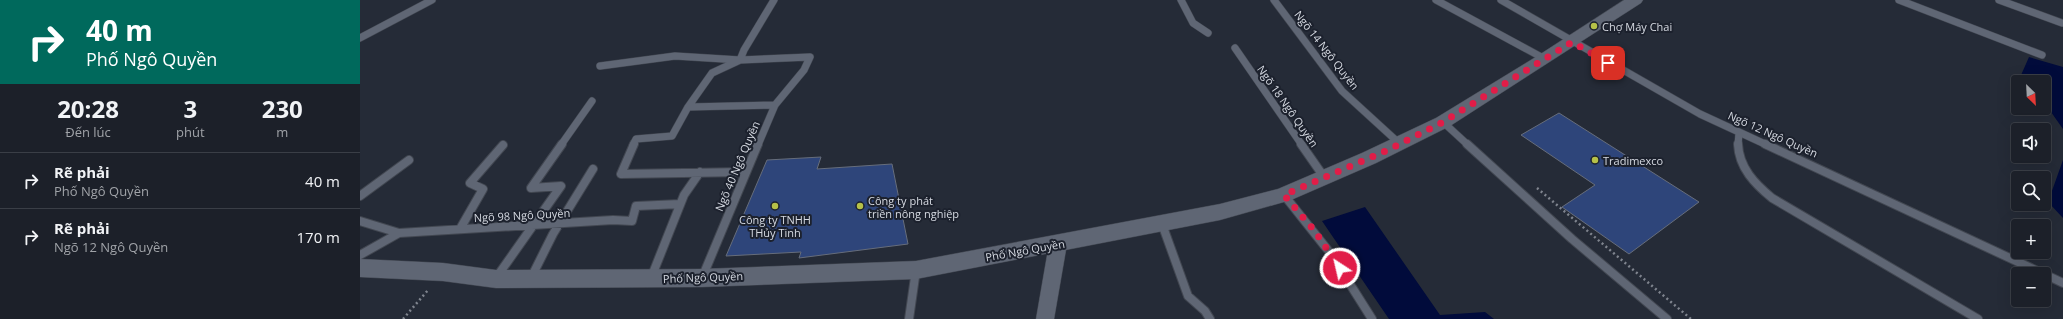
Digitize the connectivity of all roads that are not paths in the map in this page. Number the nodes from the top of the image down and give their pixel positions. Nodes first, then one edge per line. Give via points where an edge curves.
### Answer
1 (432, 0) edge
2 (774, 0) edge
3 (1181, 0) edge
4 (1274, 0) edge
5 (1436, 0) edge
6 (1501, 0) edge
7 (1635, 0) edge
8 (1898, 0) edge
9 (1999, 0) edge
10 (2062, 23) dead end
11 (1208, 33) dead end
12 (360, 38) edge
13 (1572, 42) junction
14 (1235, 48) dead end
15 (2042, 55) dead end
16 (740, 60) junction
17 (1545, 60) junction
18 (600, 66) dead end
19 (592, 101) dead end
20 (775, 105) junction
21 (688, 107) junction
22 (1443, 122) junction
23 (1739, 133) junction
24 (1400, 144) junction
25 (503, 145) dead end
26 (409, 160) dead end
27 (593, 169) dead end
28 (700, 172) junction
29 (745, 172) junction
30 (1324, 177) junction
31 (1284, 195) junction
32 (360, 196) edge
33 (680, 204) junction
34 (360, 221) edge
35 (559, 224) junction
36 (1162, 224) junction
37 (532, 225) junction
38 (460, 229) junction
39 (399, 233) junction
40 (1058, 244) junction
41 (360, 255) edge
42 (2029, 267) edge
43 (360, 268) edge
44 (916, 270) junction
45 (2051, 277) edge
46 (496, 278) junction
47 (531, 278) junction
48 (651, 278) junction
49 (702, 278) junction
50 (2063, 283) edge
51 (909, 319) edge
52 (1045, 319) edge
53 (1210, 319) edge
54 (1372, 319) edge
55 (1667, 319) edge
56 (1978, 319) edge

1 - 12 lane
2 - 16 lane
3 - 11 lane via 1193,23
4 - 24 lane, Ngõ 14 Ngô Quyền via 1342,91
5 - 17 lane
6 - 13 lane, Ngõ 12 Ngô Quyền
7 - 13 street, Phố Ngô Quyền
8 - 15 lane
9 - 10 lane
13 - 17 street, Phố Ngô Quyền
13 - 23 lane, Ngõ 12 Ngô Quyền
14 - 30 lane, Ngõ 18 Ngô Quyền
16 - 18 lane via 675,56
16 - 20 lane, Ngõ 40 Ngô Quyền via 810,57 804,70
16 - 21 lane via 712,73
17 - 22 street, Phố Ngô Quyền
19 - 37 lane via 531,188 561,186
20 - 21 lane
20 - 29 lane, Ngõ 40 Ngô Quyền
21 - 28 lane via 672,136 636,140 621,174
22 - 24 street, Phố Ngô Quyền
22 - 55 lane
23 - 42 lane, Ngõ 12 Ngô Quyền
23 - 56 lane via 1737,146 1745,169 1766,193
24 - 30 street, Phố Ngô Quyền
25 - 38 lane via 470,182 483,189
26 - 32 lane
27 - 35 lane
28 - 29 lane
28 - 33 lane
29 - 49 lane, Ngõ 40 Ngô Quyền
30 - 31 street, Phố Ngô Quyền
31 - 36 street, Phố Ngô Quyền via 1260,203
31 - 54 lane via 1348,278
33 - 35 lane, Ngõ 98 Ngô Quyền via 636,206 632,221
33 - 48 lane
34 - 39 lane
35 - 37 lane, Ngõ 98 Ngô Quyền
35 - 47 lane
36 - 40 street, Phố Ngô Quyền
36 - 53 lane via 1188,296 1192,302 1204,308
37 - 38 lane, Ngõ 98 Ngô Quyền
37 - 46 lane
38 - 39 lane, Ngõ 98 Ngô Quyền
39 - 41 lane, Ngõ 98 Ngô Quyền
40 - 44 street, Phố Ngô Quyền
40 - 52 street
43 - 46 street, Phố Ngô Quyền via 443,272
44 - 49 street, Phố Ngô Quyền
44 - 51 lane
45 - 50 lane, Ngõ 12 Ngô Quyền
46 - 47 street, Phố Ngô Quyền
47 - 48 street, Phố Ngô Quyền
48 - 49 street, Phố Ngô Quyền

